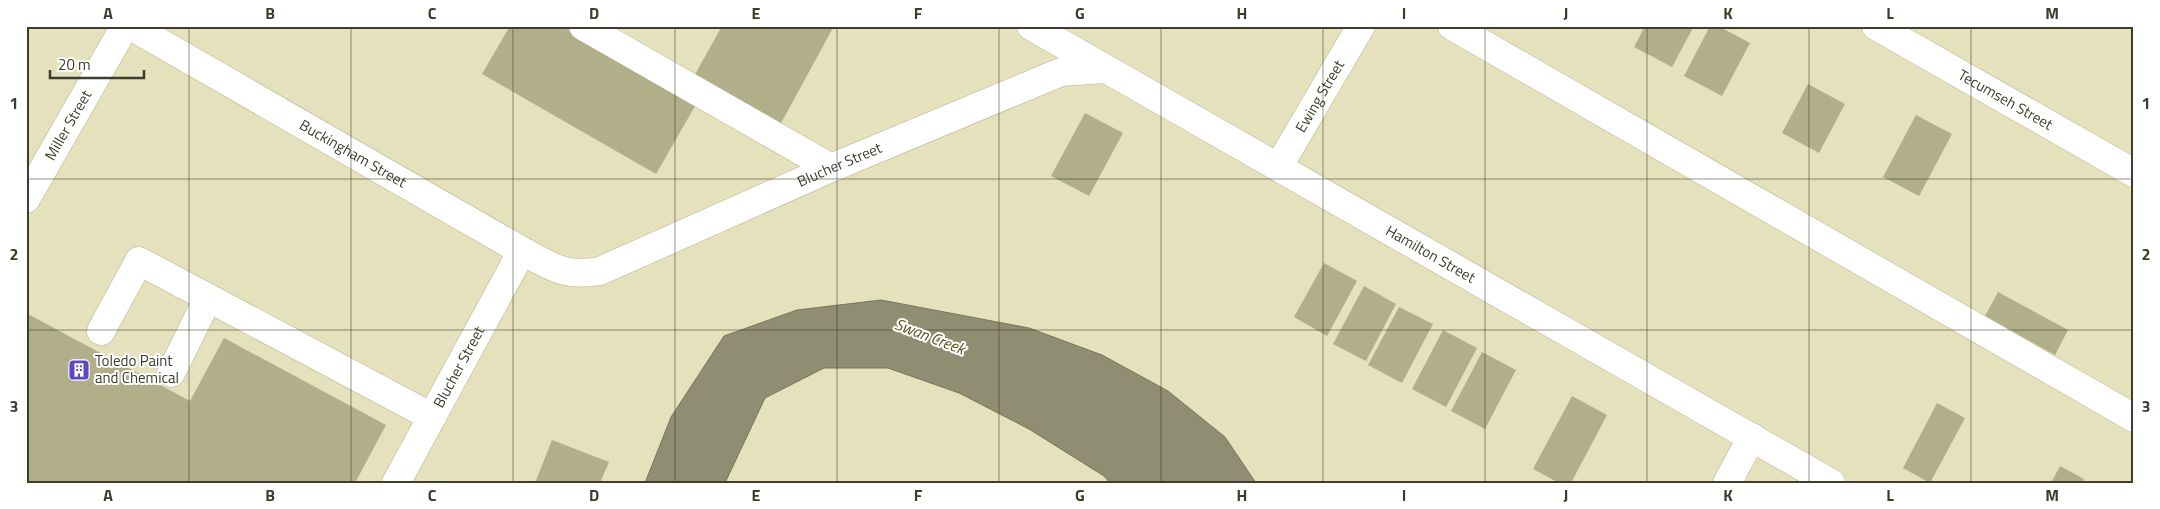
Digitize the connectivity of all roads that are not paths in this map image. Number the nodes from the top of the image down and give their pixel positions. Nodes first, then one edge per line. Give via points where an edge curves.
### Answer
1 (125, 26) edge
2 (131, 26) edge
3 (584, 26) edge
4 (1031, 26) edge
5 (1361, 26) edge
6 (1452, 26) edge
7 (1876, 26) edge
8 (1105, 69) junction
9 (1278, 166) junction
10 (831, 168) junction
11 (2134, 173) edge
12 (26, 199) edge
13 (522, 251) junction
14 (578, 274) joint
15 (208, 298) junction
16 (101, 331) dead end
17 (171, 373) dead end
18 (432, 417) junction
19 (2134, 418) edge
20 (1752, 437) junction
21 (396, 483) edge
22 (1727, 483) edge
23 (1831, 483) edge

1 - 12 street, Miller Street
2 - 13 street, Buckingham Street
3 - 10 street
4 - 8 street, Hamilton Street
5 - 9 street, Ewing Street
6 - 19 street
7 - 11 street, Tecumseh Street
8 - 9 street, Hamilton Street
8 - 10 street, Blucher Street via 1061,72
9 - 20 street, Hamilton Street
10 - 14 street, Blucher Street via 600,271
13 - 14 street, Buckingham Street via 558,270
13 - 18 street, Blucher Street
15 - 16 street via 139,262
15 - 17 street
15 - 18 street
18 - 21 street, Blucher Street
20 - 22 street
20 - 23 street, Hamilton Street

